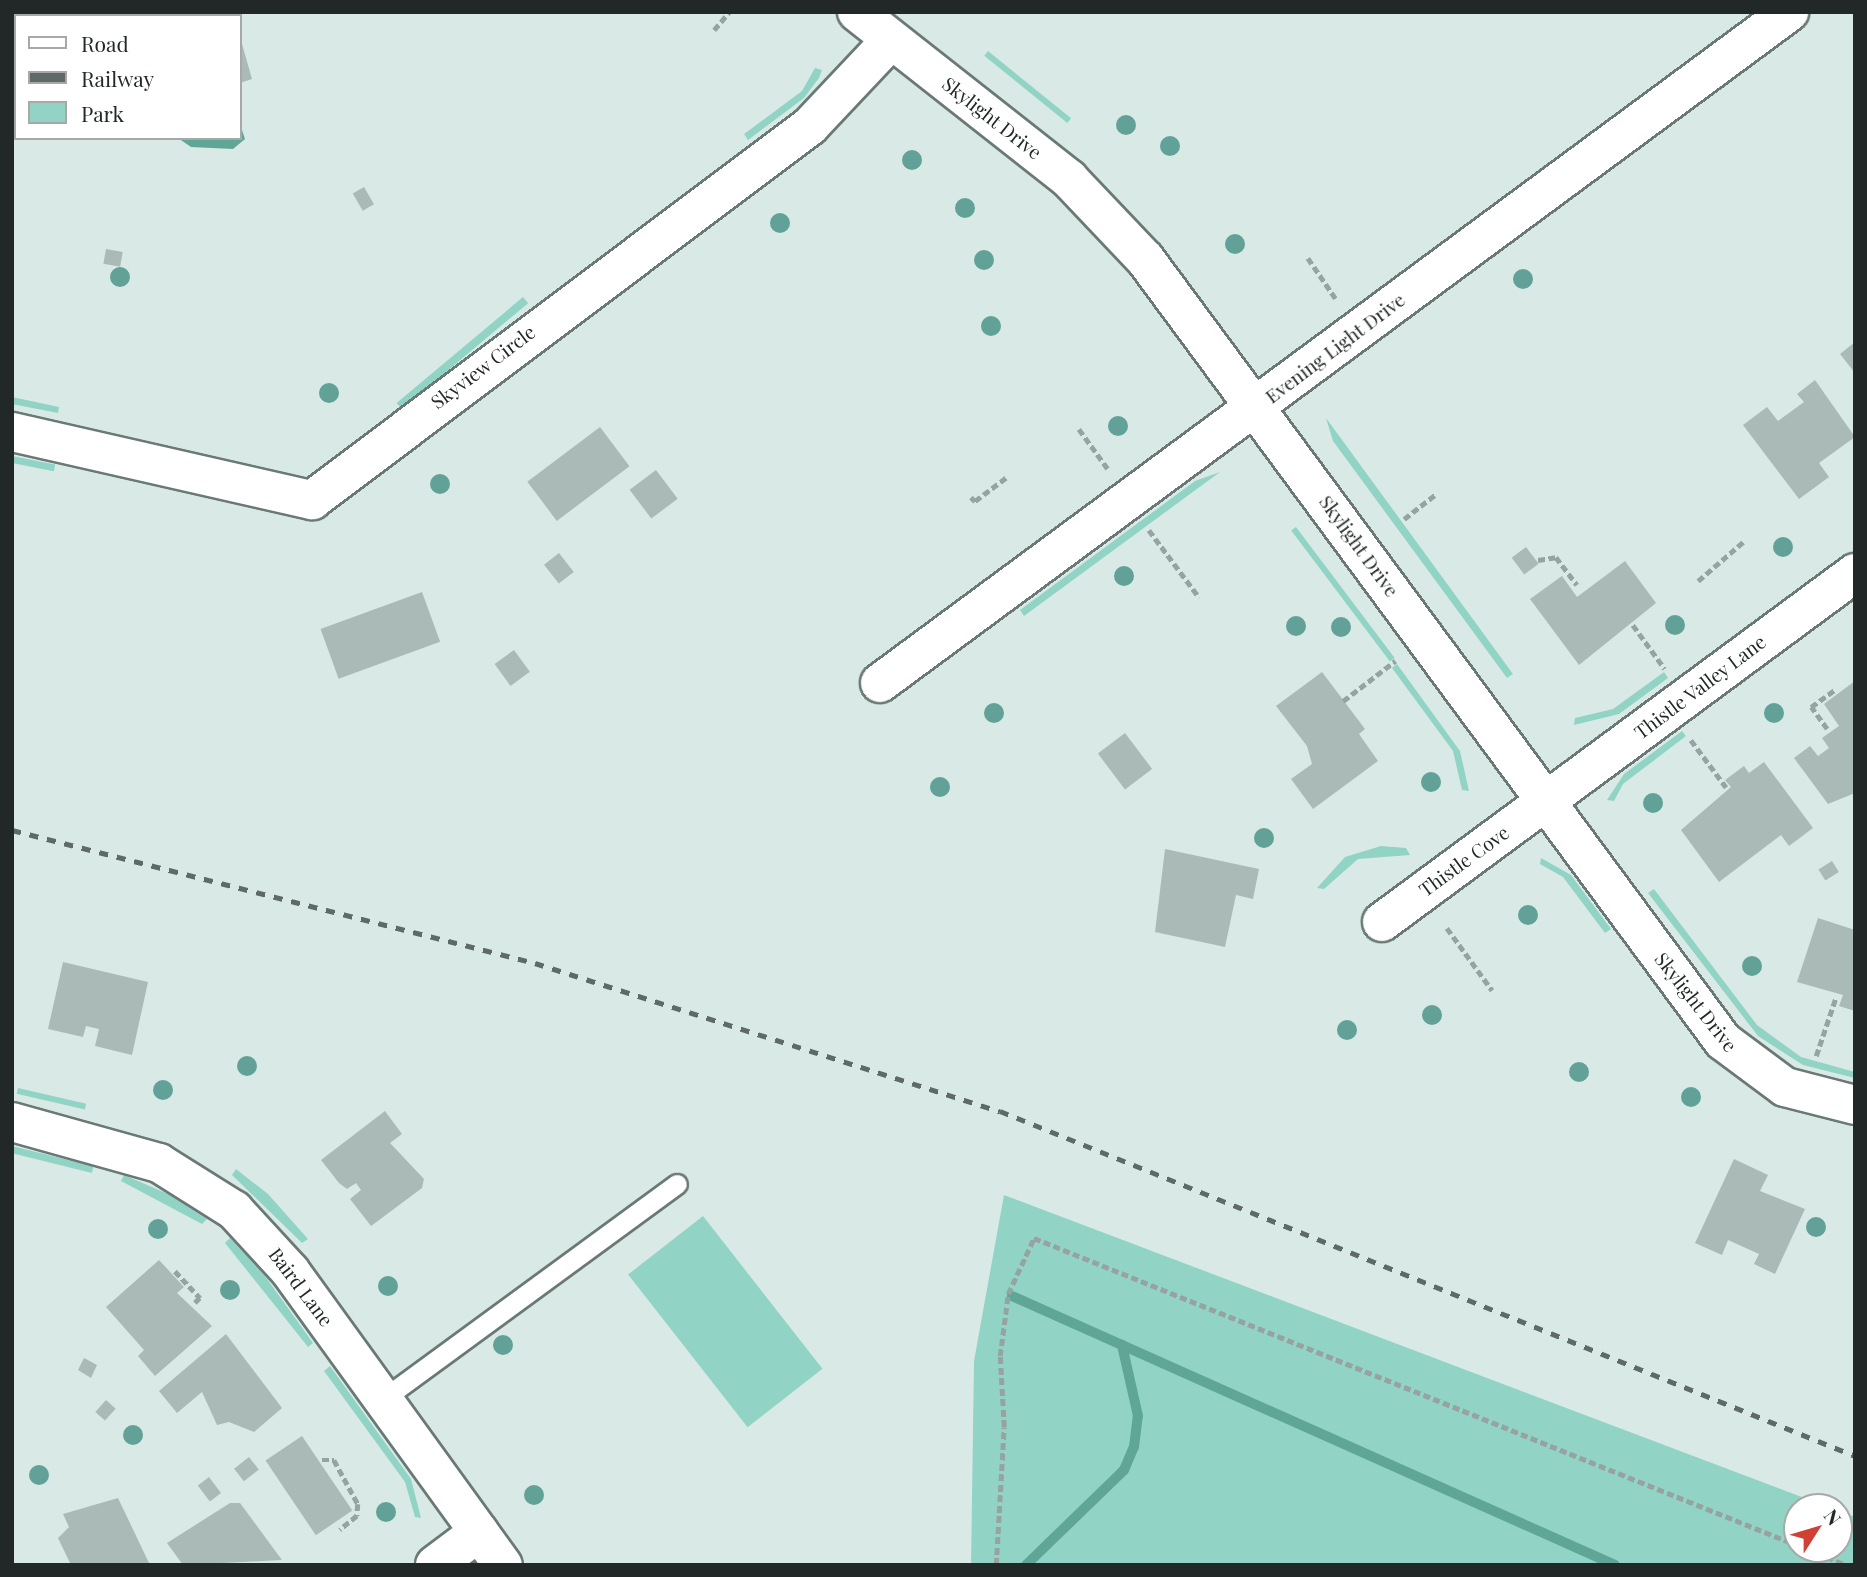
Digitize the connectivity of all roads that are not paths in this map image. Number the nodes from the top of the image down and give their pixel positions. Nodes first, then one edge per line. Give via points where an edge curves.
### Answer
1 (858, 12) edge
2 (1789, 12) edge
3 (891, 40) junction
4 (1255, 407) junction
5 (12, 432) edge
6 (1855, 572) edge
7 (880, 683) dead end
8 (1546, 802) junction
9 (1382, 922) dead end
10 (1842, 1104) edge
11 (12, 1122) edge
12 (677, 1184) dead end
13 (383, 1399) junction
14 (479, 1532) junction
15 (435, 1565) edge
16 (503, 1565) edge

1 - 3 street, Skylight Drive
2 - 4 street, Evening Light Drive
3 - 4 street, Skylight Drive via 1100,209
3 - 5 street, Skyview Circle via 810,125 312,500
4 - 7 street, Evening Light Drive
4 - 8 street, Skylight Drive
6 - 8 street, Thistle Valley Lane
8 - 9 street, Thistle Cove
8 - 10 street, Skylight Drive via 1723,1041 1785,1087
11 - 13 street, Baird Lane via 159,1163 234,1210 290,1271
12 - 13 lane
13 - 14 street, Baird Lane
14 - 15 street
14 - 16 street, Baird Lane

